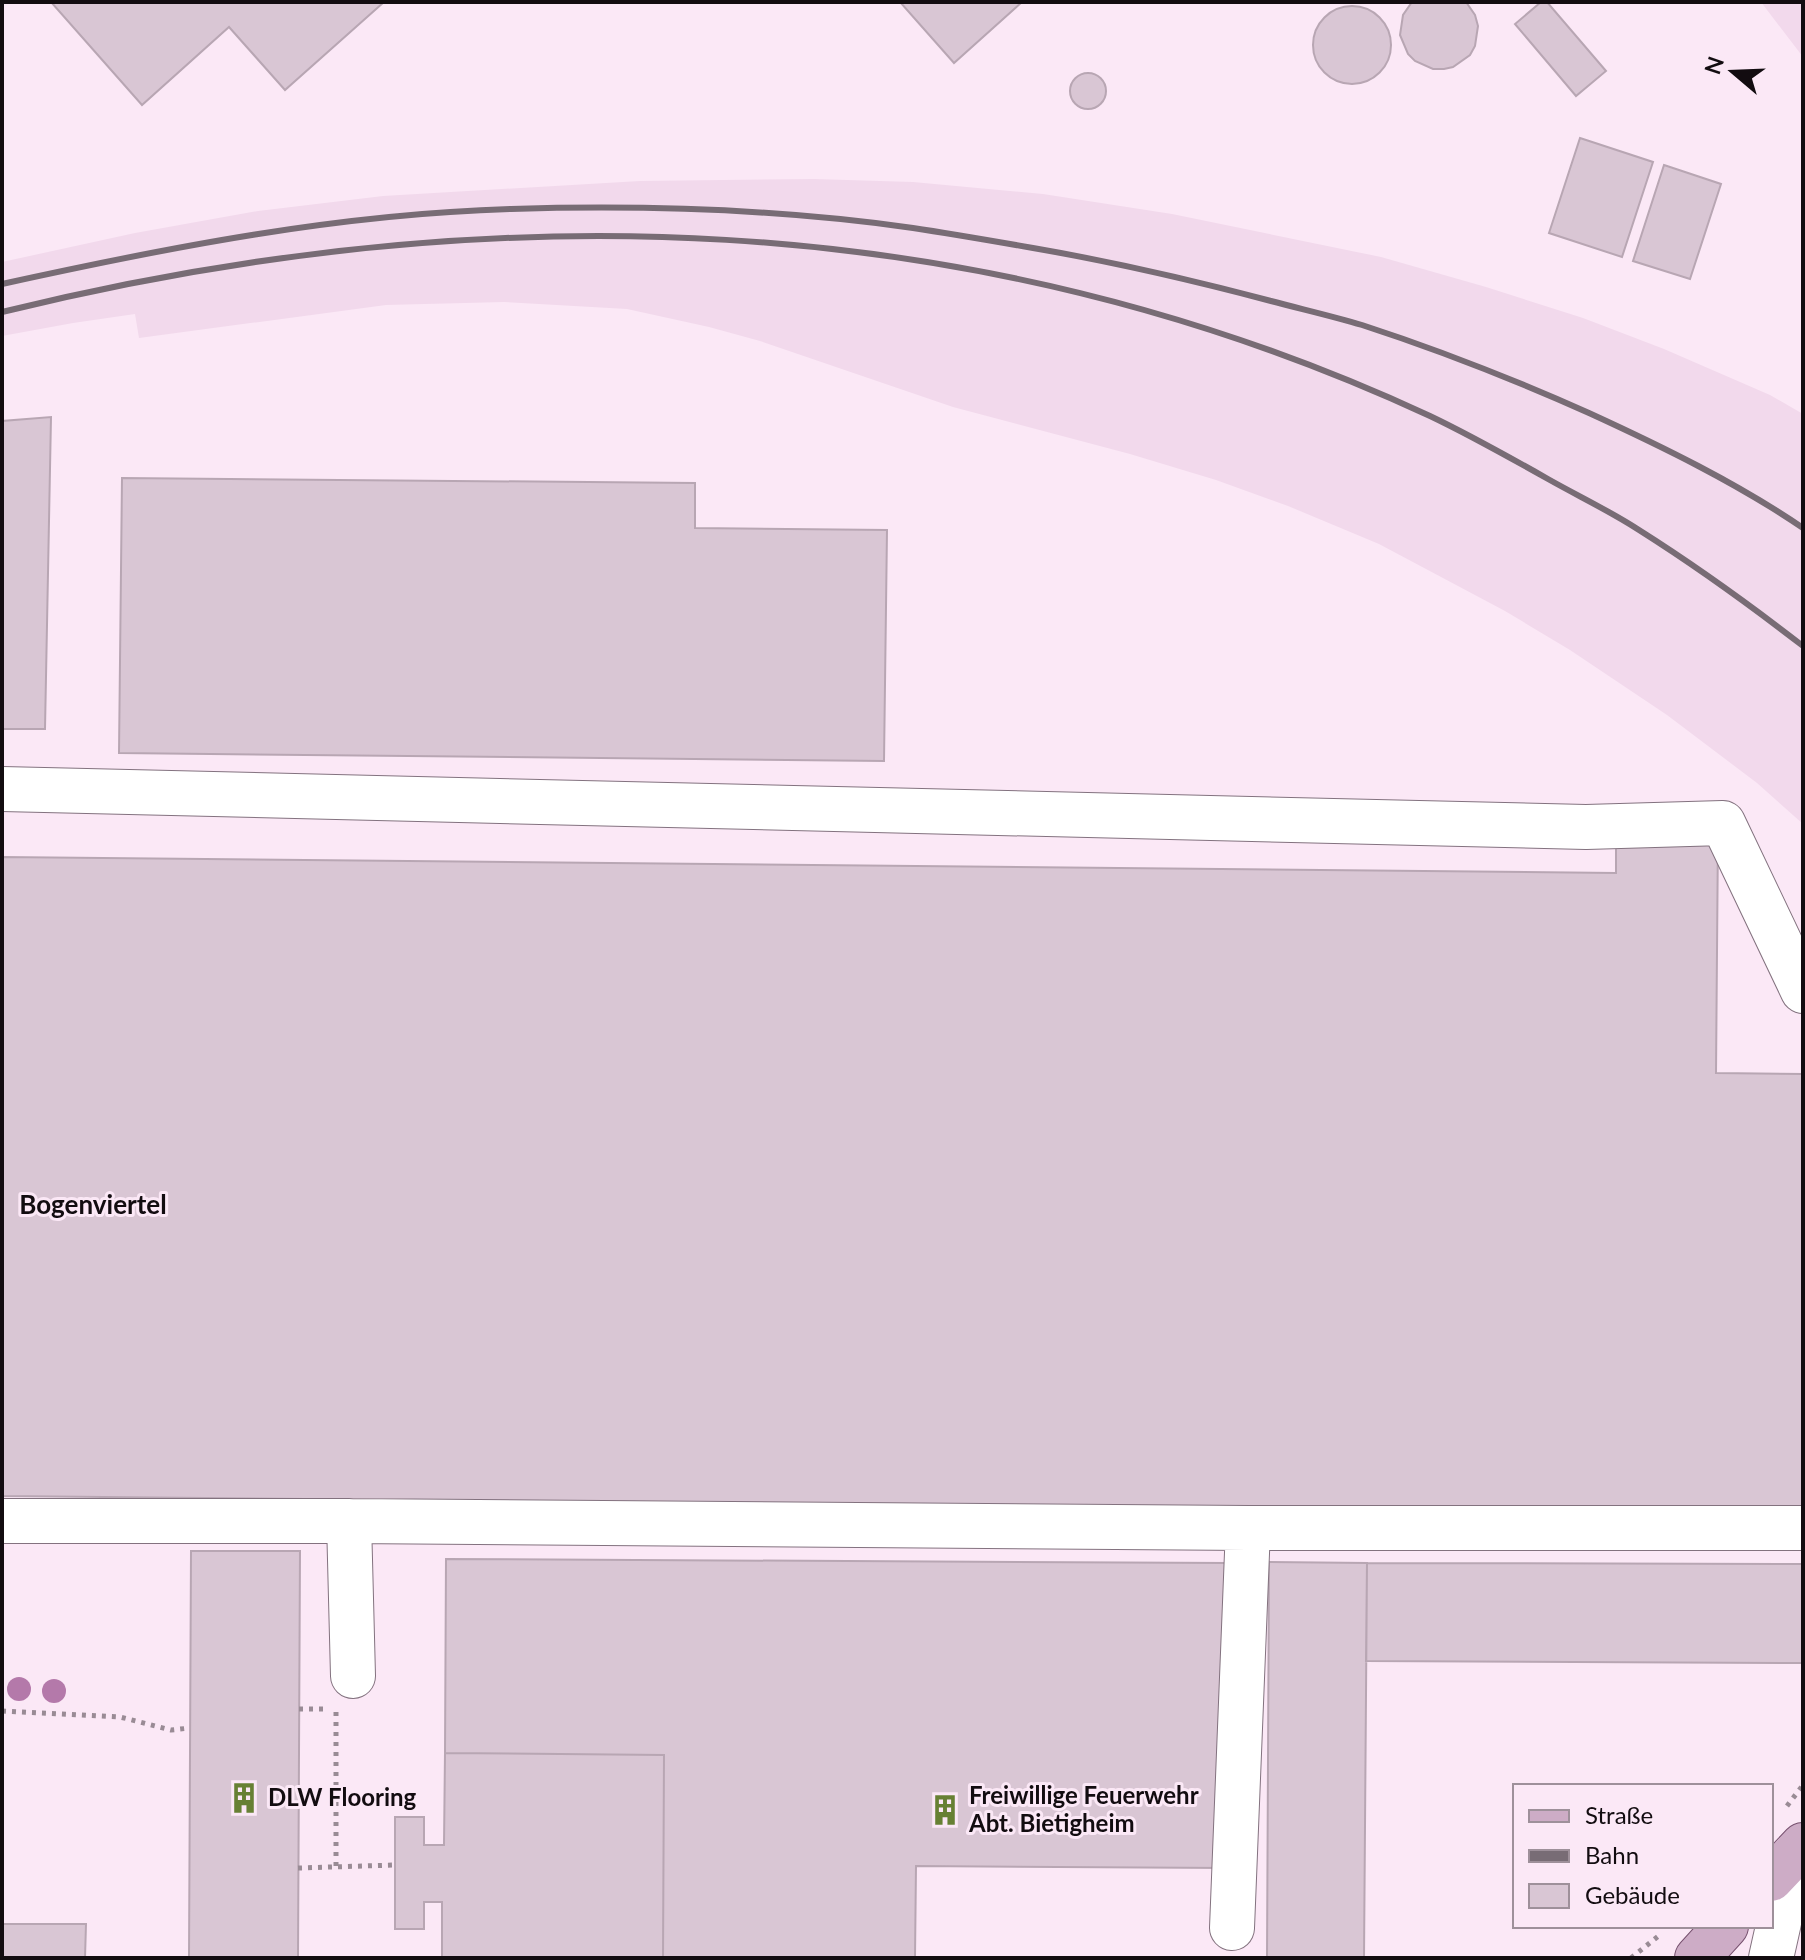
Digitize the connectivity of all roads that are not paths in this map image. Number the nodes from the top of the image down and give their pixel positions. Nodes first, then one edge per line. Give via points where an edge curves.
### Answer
1 (22, 789) edge
2 (1803, 991) edge
3 (2, 1521) edge
4 (349, 1521) junction
5 (1248, 1528) junction
6 (1803, 1528) edge
7 (353, 1676) dead end
8 (1789, 1860) edge
9 (1232, 1928) dead end
10 (1724, 1928) edge
11 (1697, 1958) edge
12 (1771, 1958) edge

1 - 2 lane via 1586,827 1723,823
3 - 4 lane
4 - 5 lane
4 - 7 lane
5 - 6 lane
5 - 9 lane
8 - 12 lane
10 - 11 main road

